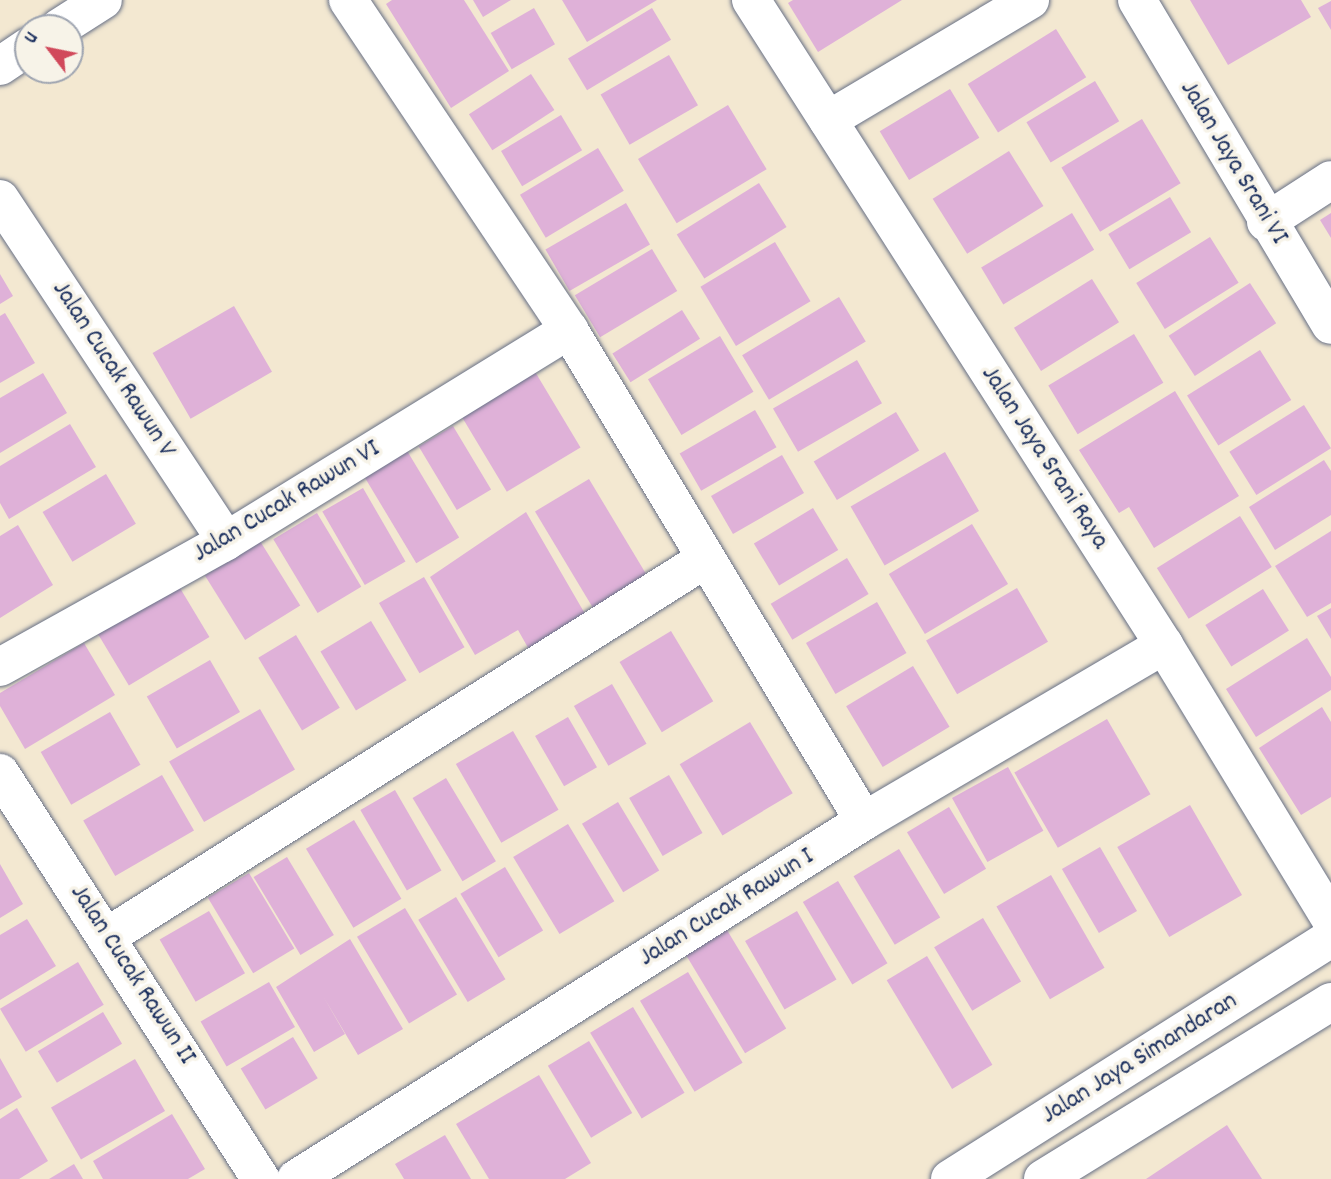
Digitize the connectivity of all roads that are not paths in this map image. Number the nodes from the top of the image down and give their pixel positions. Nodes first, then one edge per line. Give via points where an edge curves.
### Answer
1 (103, 0) edge
2 (348, 0) edge
3 (751, 0) edge
4 (1030, 0) edge
5 (1137, 0) edge
6 (81, 14) edge
7 (828, 120) junction
8 (1331, 180) edge
9 (0, 198) edge
10 (1266, 222) junction
11 (1331, 325) edge
12 (569, 330) junction
13 (226, 541) junction
14 (704, 560) junction
15 (1164, 645) junction
16 (0, 667) edge
17 (0, 773) edge
18 (864, 821) junction
19 (1331, 920) edge
20 (108, 936) junction
21 (1331, 939) edge
22 (1331, 1002) edge
23 (261, 1179) edge
24 (296, 1179) edge
25 (950, 1179) edge
26 (1043, 1179) edge

1 - 6 street
2 - 12 street
3 - 7 street, Jalan Jaya Srani Raya
4 - 7 street
5 - 10 street, Jalan Jaya Srani VI
7 - 15 street, Jalan Jaya Srani Raya
8 - 10 street
9 - 13 street, Jalan Cucak Rawun V
10 - 11 street, Jalan Jaya Srani VI
12 - 13 street, Jalan Cucak Rawun VI
12 - 14 street
13 - 16 street, Jalan Cucak Rawun VI
14 - 18 street
14 - 20 street
15 - 18 street, Jalan Cucak Rawun I
15 - 19 street, Jalan Jaya Srani Raya
17 - 20 street, Jalan Cucak Rawun II
18 - 24 street, Jalan Cucak Rawun I
20 - 23 street, Jalan Cucak Rawun II
21 - 25 street, Jalan Jaya Simandaran
22 - 26 street, Jalan Jaya Simandaran

